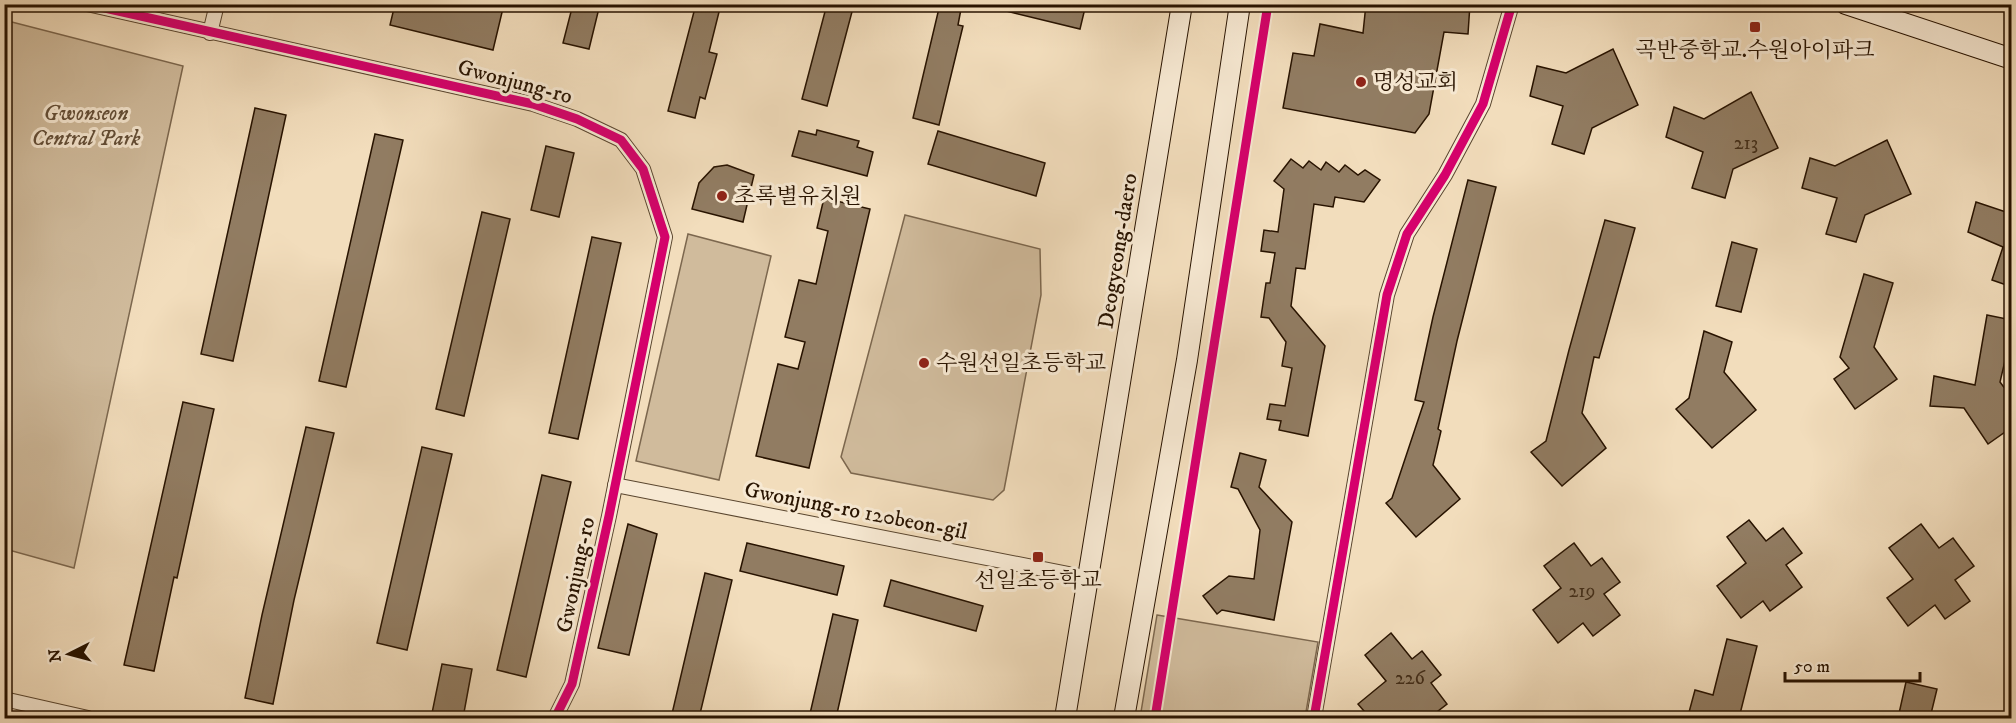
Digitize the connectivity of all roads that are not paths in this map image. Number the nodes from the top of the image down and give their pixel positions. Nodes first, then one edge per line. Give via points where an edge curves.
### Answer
1 (87, 4) edge
2 (217, 4) edge
3 (1182, 4) edge
4 (1240, 4) edge
5 (1512, 4) edge
6 (1846, 4) edge
7 (210, 33) junction
8 (2012, 59) edge
9 (615, 485) junction
10 (1089, 578) junction
11 (4, 699) edge
12 (88, 718) edge
13 (555, 718) edge
14 (1065, 718) edge
15 (1124, 718) edge
16 (1314, 718) edge

1 - 7 street, Gwonjung-ro
2 - 7 street
3 - 10 main road, Deogyeong-daero
4 - 15 main road via 1187,360
5 - 16 street via 1483,104 1445,175 1407,234 1387,295
6 - 8 main road
7 - 9 street, Gwonjung-ro via 533,104 621,140 643,169 665,237
9 - 10 street, Gwonjung-ro 120beon-gil
9 - 13 street, Gwonjung-ro via 572,684
10 - 14 main road, Deogyeong-daero
11 - 12 street

